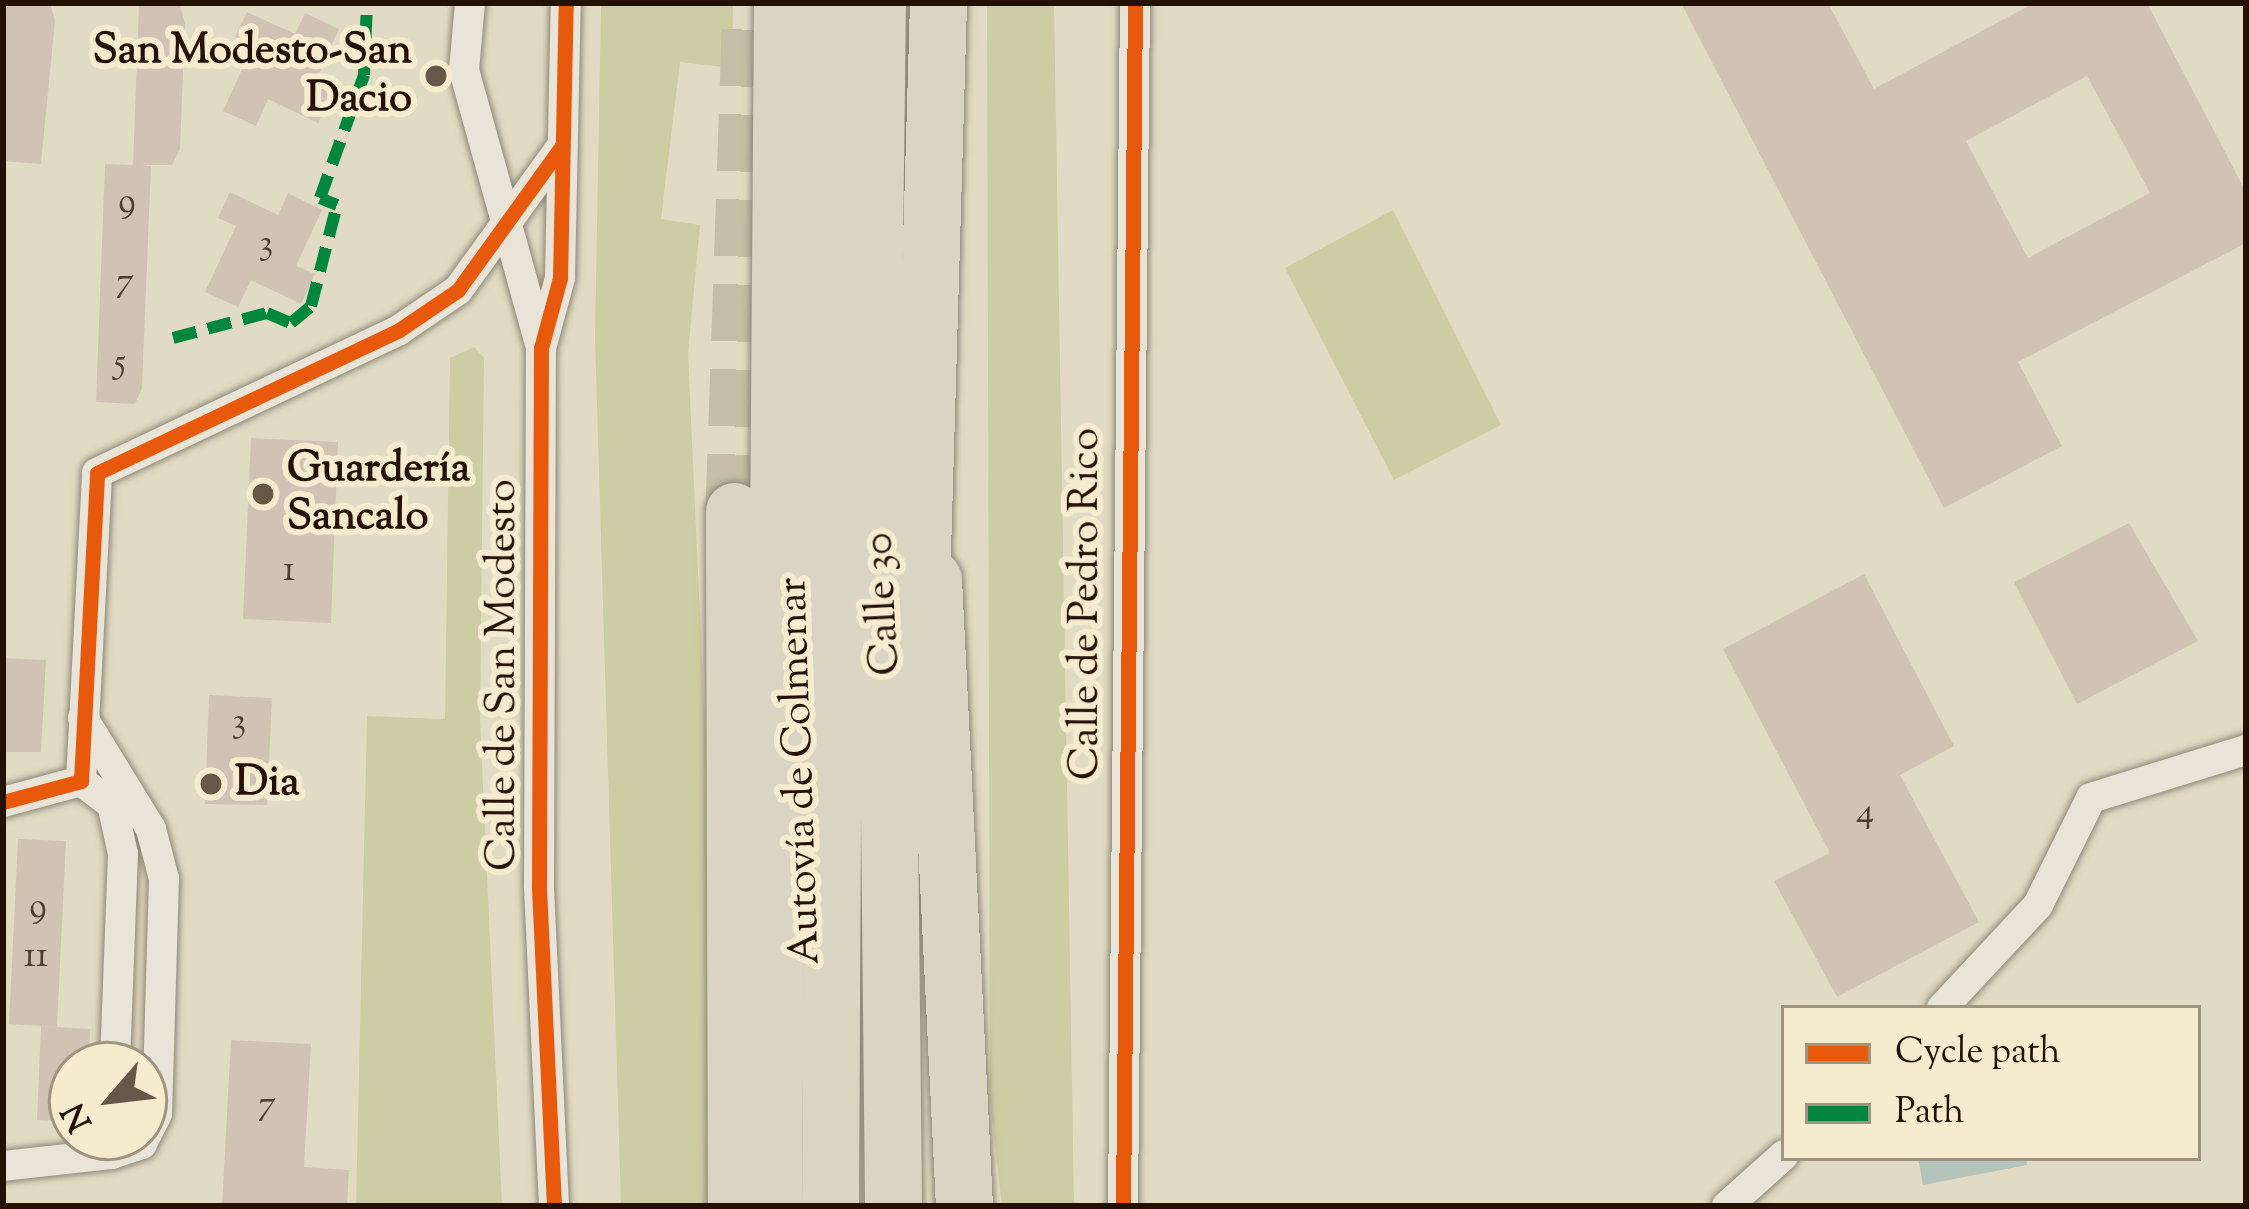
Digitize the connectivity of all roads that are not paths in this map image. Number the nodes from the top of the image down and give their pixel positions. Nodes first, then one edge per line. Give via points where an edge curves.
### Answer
1 (470, 3) edge
2 (782, 3) edge
3 (836, 3) edge
4 (877, 3) edge
5 (938, 3) edge
6 (1135, 3) edge
7 (561, 10) edge
8 (562, 146) junction
9 (505, 230) junction
10 (787, 335) junction
11 (541, 347) junction
12 (899, 406) junction
13 (734, 511) tunnel mouth
14 (83, 718) junction
15 (2246, 750) edge
16 (81, 781) junction
17 (3, 802) edge
18 (1945, 1005) edge
19 (116, 1041) edge
20 (159, 1041) edge
21 (48, 1157) edge
22 (1781, 1158) edge
23 (3, 1166) edge
24 (554, 1206) edge
25 (736, 1206) edge
26 (773, 1206) edge
27 (813, 1206) edge
28 (830, 1206) edge
29 (863, 1206) edge
30 (893, 1206) edge
31 (921, 1206) edge
32 (964, 1206) edge
33 (1123, 1206) edge
34 (1726, 1206) edge

1 - 9 street, Calle de San Modesto via 464,70
2 - 10 highway
3 - 28 highway
4 - 12 highway, Calle 30
5 - 12 highway
6 - 33 street, Calle de Pedro Rico
7 - 8 street, Calle de San Modesto
8 - 9 street
8 - 11 street, Calle de San Modesto via 560,278
9 - 11 street, Calle de San Modesto
9 - 14 street via 458,290 399,330 97,472
10 - 26 highway
10 - 27 highway, Autovía de Colmenar
11 - 24 street, Calle de San Modesto via 539,885
12 - 29 highway, Autovía de Colmenar
12 - 30 highway, Calle 30 via 887,620
12 - 31 highway
12 - 32 highway
13 - 25 highway
14 - 16 street
14 - 20 street via 151,829 164,878
15 - 18 street via 2091,798 2038,905
16 - 17 street
16 - 19 street via 112,803 123,854
21 - 23 street
22 - 34 street

